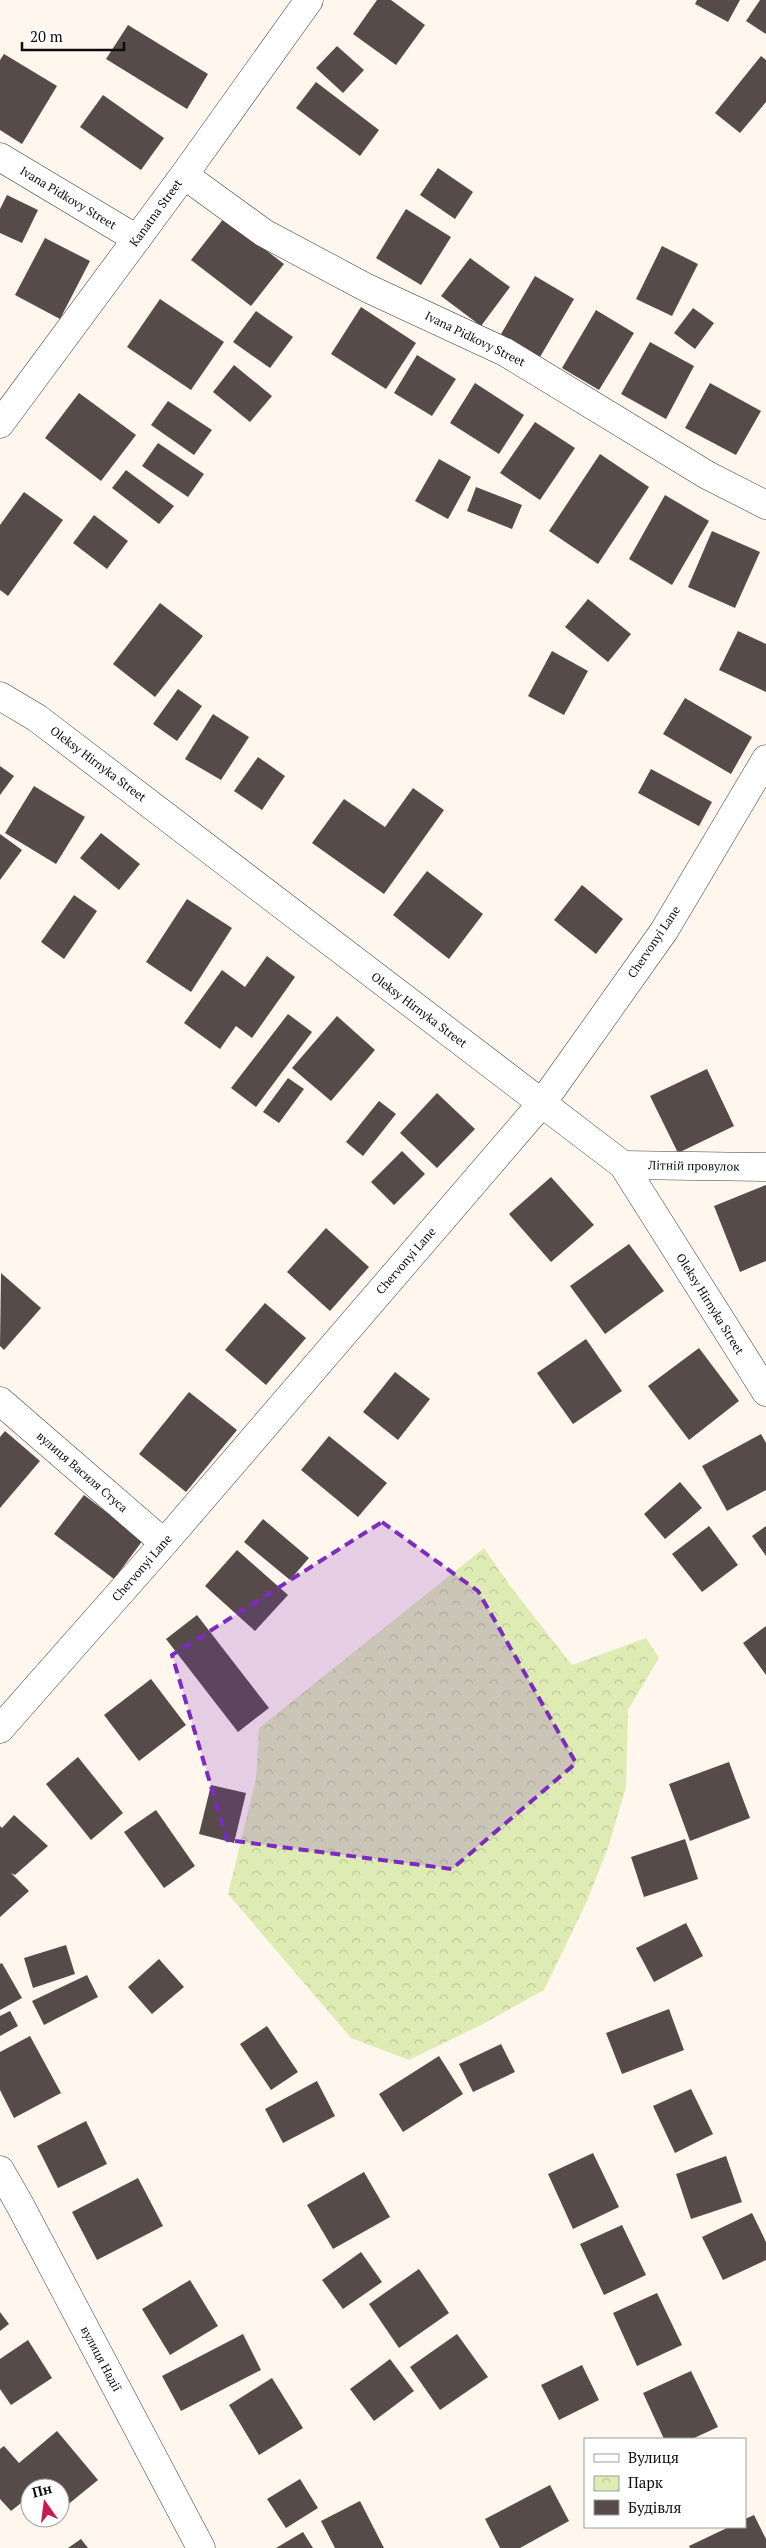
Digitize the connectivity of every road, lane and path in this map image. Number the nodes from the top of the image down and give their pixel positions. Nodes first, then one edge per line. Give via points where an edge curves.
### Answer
1 (309, 0) edge
2 (0, 157) edge
3 (184, 174) junction
4 (137, 239) junction
5 (0, 424) edge
6 (766, 505) edge
7 (0, 696) edge
8 (766, 759) edge
9 (542, 1103) junction
10 (622, 1165) junction
11 (766, 1167) edge
12 (766, 1392) edge
13 (0, 1401) edge
14 (164, 1543) junction
15 (0, 1729) edge
16 (0, 2170) edge
17 (201, 2548) edge

1 - 3 street, Kanatna Street
2 - 4 street, Ivana Pidkovy Street
3 - 4 street, Kanatna Street
3 - 6 street, Ivana Pidkovy Street via 264,233 367,288 505,352 707,475
4 - 5 street, Kanatna Street
7 - 9 street, Oleksy Hirnyka Street via 37,718
8 - 9 street, Chervonyi Lane via 664,931
9 - 10 street, Oleksy Hirnyka Street
9 - 14 street, Chervonyi Lane
10 - 11 street, Літній провулок
10 - 12 street, Oleksy Hirnyka Street
13 - 14 street, вулиця Василя Стуса
14 - 15 street, Chervonyi Lane
16 - 17 street, вулиця Надії

